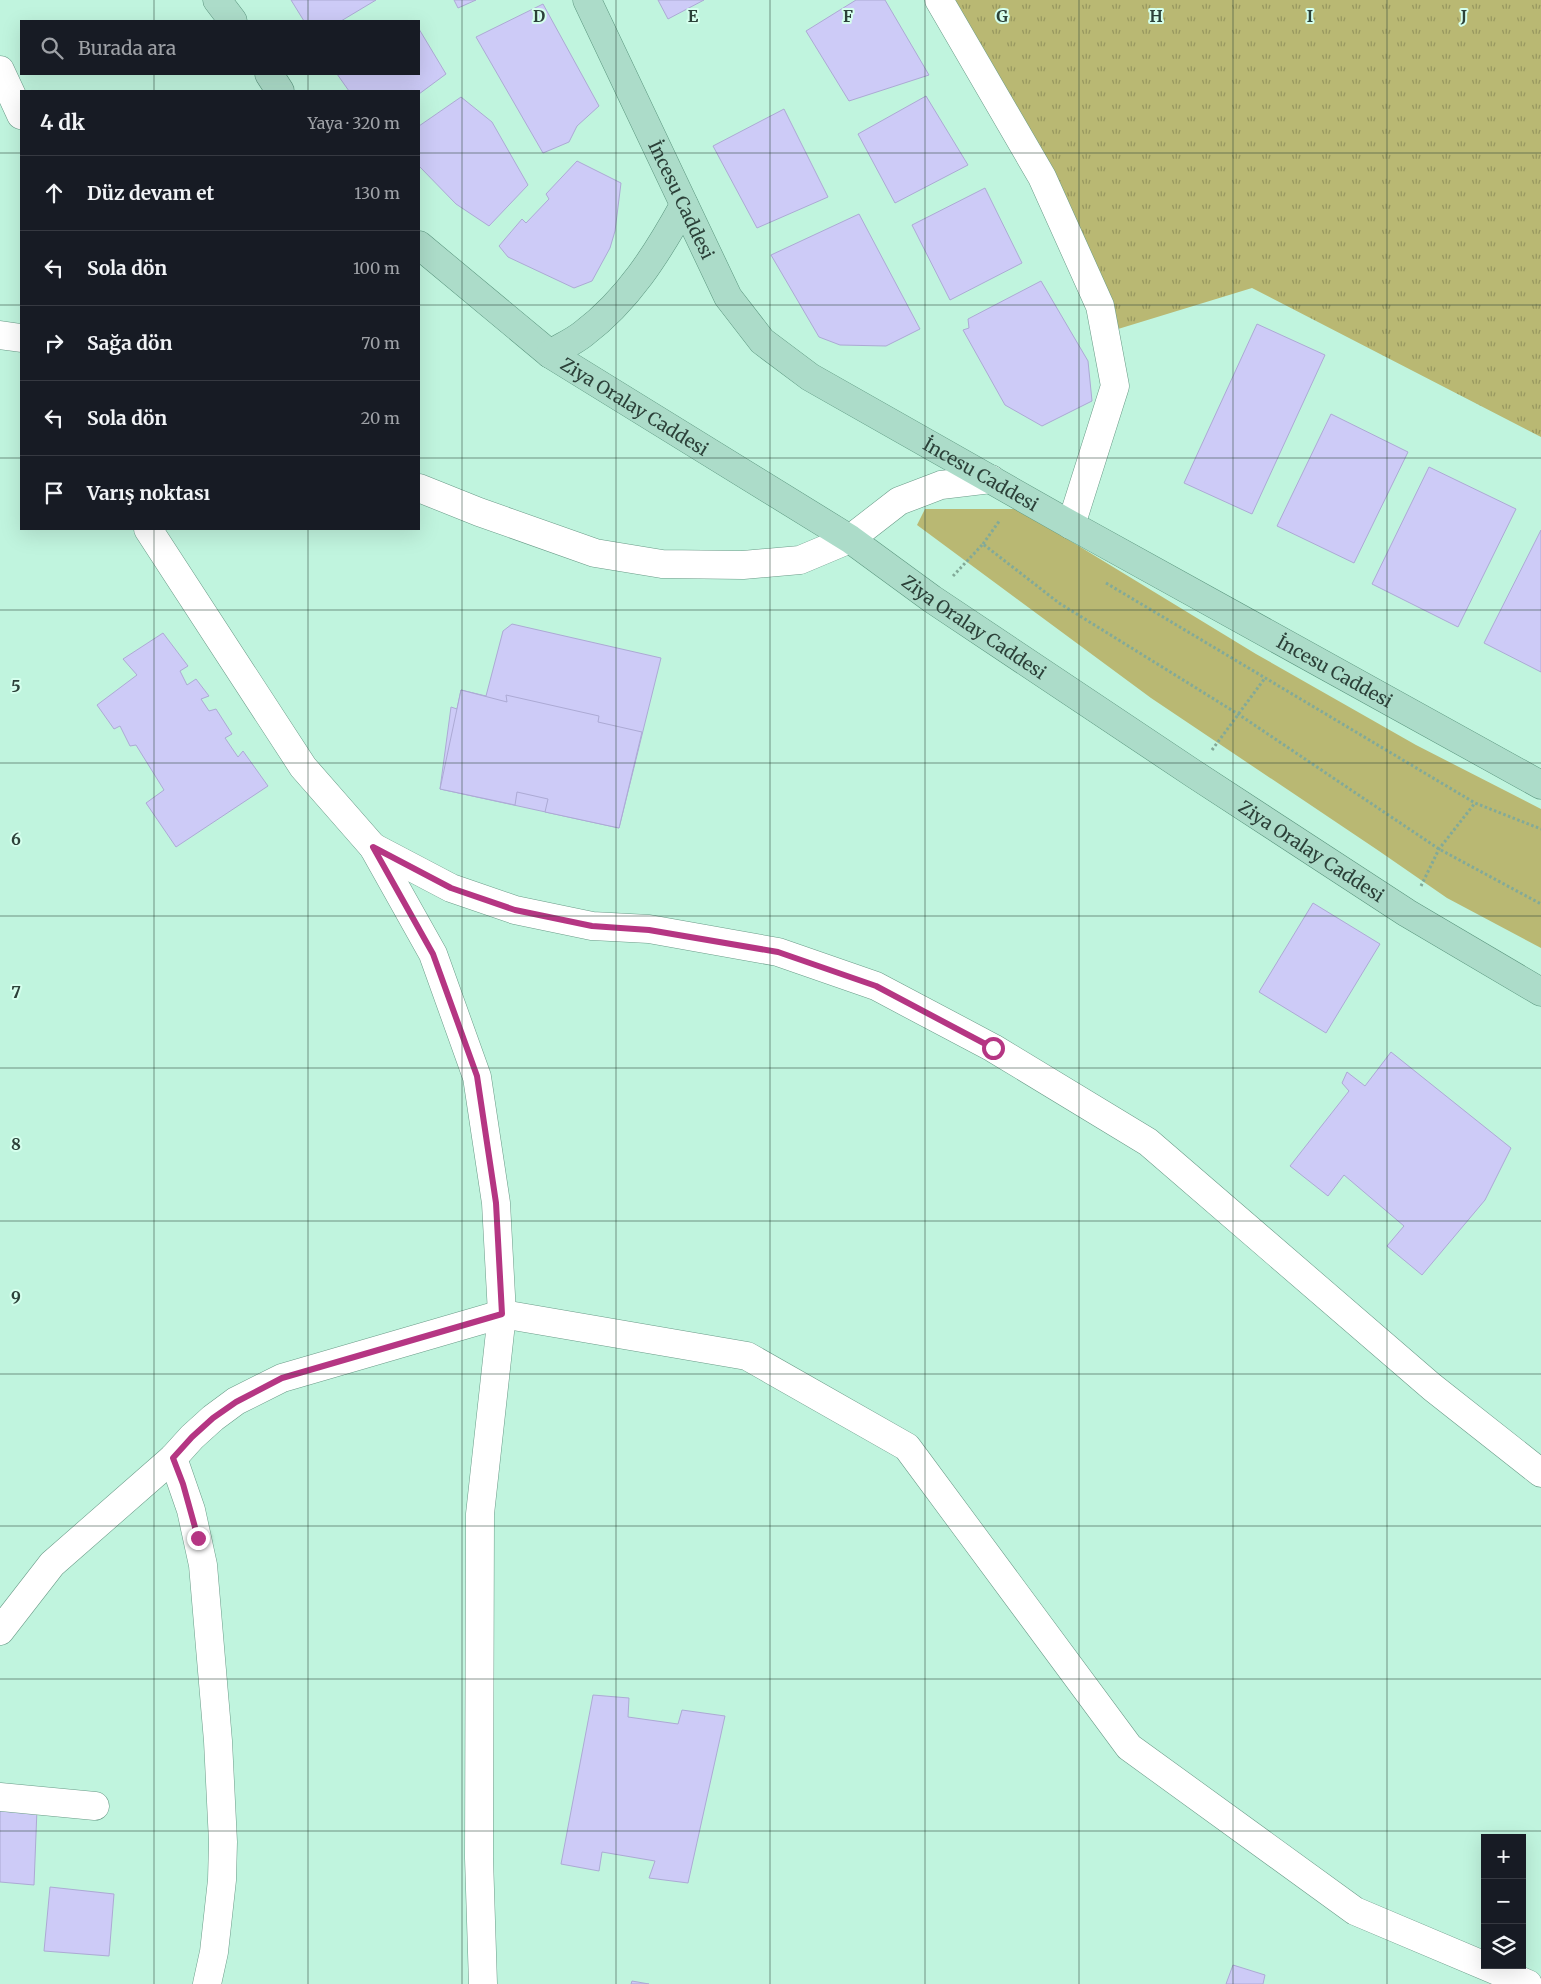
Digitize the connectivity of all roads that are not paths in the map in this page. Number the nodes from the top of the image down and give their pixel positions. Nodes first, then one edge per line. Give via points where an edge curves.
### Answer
1 (217, 0) edge
2 (587, 0) edge
3 (939, 0) edge
4 (232, 20) edge
5 (0, 70) edge
6 (270, 75) edge
7 (279, 90) edge
8 (20, 113) edge
9 (684, 205) junction
10 (420, 246) edge
11 (0, 335) edge
12 (20, 338) edge
13 (550, 354) junction
14 (991, 479) junction
15 (420, 488) edge
16 (1071, 525) junction
17 (149, 530) edge
18 (850, 539) junction
19 (1541, 785) edge
20 (373, 847) junction
21 (1541, 992) edge
22 (502, 1314) junction
23 (173, 1458) junction
24 (1541, 1473) edge
25 (0, 1631) edge
26 (0, 1797) edge
27 (95, 1806) dead end
28 (206, 1984) edge
29 (483, 1984) edge
30 (1528, 1984) edge

1 - 4 main road
2 - 9 main road, İncesu Caddesi
3 - 16 street via 1042,177 1100,306 1115,386
5 - 8 street
6 - 7 main road
9 - 13 main road via 662,245 612,309 582,335
9 - 14 main road, İncesu Caddesi via 728,297 762,341 810,377
10 - 13 main road, Ziya Oralay Caddesi
11 - 12 street
13 - 18 main road, Ziya Oralay Caddesi
14 - 16 main road, İncesu Caddesi
14 - 18 street via 940,485 899,501
15 - 18 street via 595,553 662,564 743,565 800,560
16 - 19 main road, İncesu Caddesi
17 - 20 street via 303,767
18 - 21 main road, Ziya Oralay Caddesi via 932,599 1194,774 1407,913
20 - 22 street via 433,954 477,1076 496,1203
20 - 24 street via 451,888 515,910 592,926 649,930 778,952 876,986 993,1048 1148,1142 1432,1387
22 - 23 street via 282,1378 251,1393 213,1418
22 - 29 street via 480,1514 479,1858
22 - 30 street via 747,1356 907,1447 1129,1747 1355,1911
23 - 25 street via 52,1564
23 - 28 street via 191,1510 203,1565 218,1741 222,1880 214,1952
26 - 27 street

